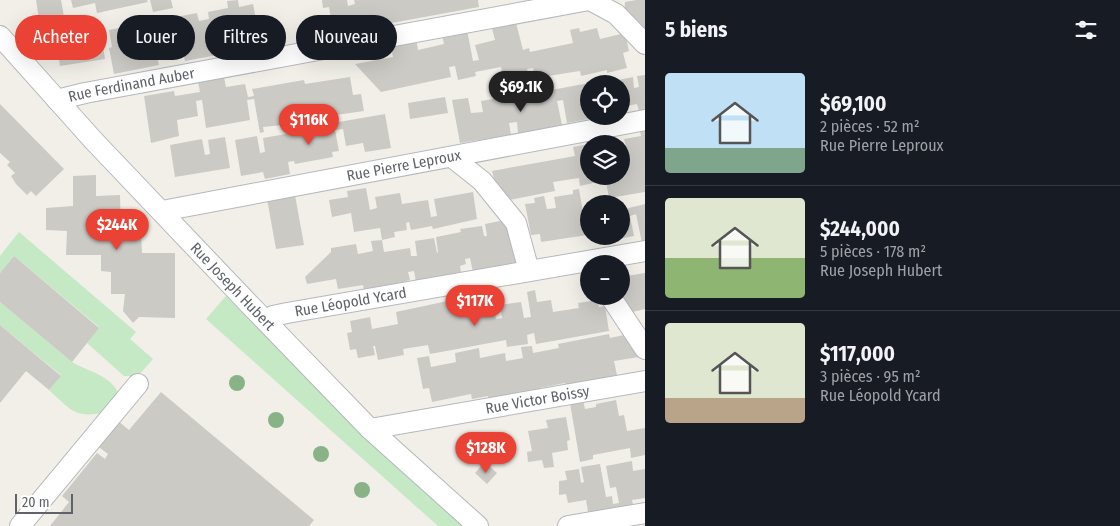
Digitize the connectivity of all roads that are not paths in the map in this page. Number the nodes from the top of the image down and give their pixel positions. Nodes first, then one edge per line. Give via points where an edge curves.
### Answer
1 (590, 0) edge
2 (0, 36) edge
3 (645, 44) edge
4 (57, 100) junction
5 (645, 120) edge
6 (453, 158) junction
7 (162, 212) junction
8 (645, 251) edge
9 (565, 265) junction
10 (529, 271) junction
11 (580, 272) edge
12 (616, 305) edge
13 (271, 326) junction
14 (645, 349) edge
15 (645, 381) edge
16 (138, 384) dead end
17 (370, 428) junction
18 (645, 513) edge
19 (20, 526) edge
20 (478, 526) edge
21 (568, 526) edge

1 - 3 street via 616,14
1 - 4 street, Rue Ferdinand Auber
2 - 4 street, Rue Joseph Hubert
4 - 7 street, Rue Joseph Hubert
5 - 6 street, Rue Pierre Leproux
6 - 7 street, Rue Pierre Leproux
6 - 10 street via 482,182 516,223
7 - 13 street, Rue Joseph Hubert
8 - 9 street, Rue Léopold Ycard
9 - 10 street, Rue Léopold Ycard
9 - 11 street
10 - 13 street, Rue Léopold Ycard via 287,313 273,316
12 - 14 street
13 - 17 street, Rue Joseph Hubert
15 - 17 street, Rue Victor Boissy
16 - 19 street
17 - 20 street, Rue Joseph Hubert
18 - 21 street

